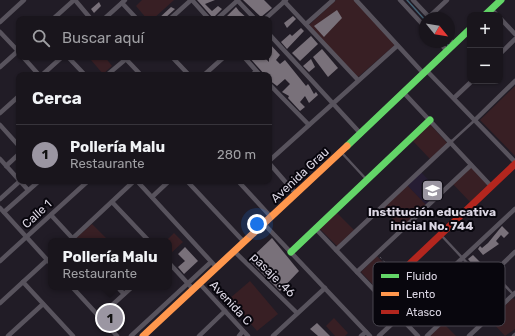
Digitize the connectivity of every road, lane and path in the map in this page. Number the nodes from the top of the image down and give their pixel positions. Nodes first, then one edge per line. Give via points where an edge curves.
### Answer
1 (24, 0) edge
2 (74, 0) edge
3 (191, 0) edge
4 (237, 0) edge
5 (285, 0) edge
6 (333, 0) edge
7 (356, 0) edge
8 (400, 0) edge
9 (414, 0) edge
10 (447, 0) edge
11 (123, 1) edge
12 (495, 3) edge
13 (425, 12) edge
14 (435, 12) edge
15 (488, 12) edge
16 (56, 16) edge
17 (88, 16) edge
18 (107, 16) edge
19 (135, 16) edge
20 (173, 16) edge
21 (206, 16) edge
22 (220, 16) edge
23 (252, 16) edge
24 (268, 16) edge
25 (419, 21) edge
26 (503, 21) edge
27 (0, 22) edge
28 (306, 24) junction
29 (467, 31) edge
30 (0, 32) edge
31 (515, 34) edge
32 (272, 37) edge
33 (515, 39) edge
34 (455, 40) edge
35 (397, 46) junction
36 (16, 48) edge
37 (444, 48) edge
38 (449, 48) edge
39 (447, 51) junction
40 (503, 51) edge
41 (16, 54) edge
42 (26, 60) edge
43 (58, 60) edge
44 (71, 60) edge
45 (123, 60) edge
46 (127, 60) edge
47 (176, 60) edge
48 (221, 60) edge
49 (247, 60) edge
50 (0, 67) edge
51 (256, 70) edge
52 (38, 72) edge
53 (44, 72) edge
54 (82, 72) edge
55 (110, 72) edge
56 (138, 72) edge
57 (186, 72) edge
58 (207, 72) edge
59 (426, 72) junction
60 (358, 80) junction
61 (515, 81) edge
62 (469, 84) edge
63 (272, 87) edge
64 (404, 93) junction
65 (454, 98) junction
66 (16, 100) edge
67 (332, 104) junction
68 (0, 113) edge
69 (430, 120) junction
70 (475, 120) junction
71 (0, 125) edge
72 (309, 125) junction
73 (361, 134) junction
74 (451, 142) junction
75 (16, 143) edge
76 (340, 152) junction
77 (16, 157) edge
78 (0, 159) edge
79 (272, 159) edge
80 (515, 163) edge
81 (471, 164) junction
82 (6, 166) junction
83 (272, 166) edge
84 (16, 177) edge
85 (367, 179) junction
86 (17, 184) edge
87 (23, 184) edge
88 (35, 184) edge
89 (85, 184) edge
90 (133, 184) edge
91 (139, 184) edge
92 (166, 184) edge
93 (190, 184) edge
94 (241, 184) edge
95 (491, 186) junction
96 (28, 190) junction
97 (296, 194) junction
98 (152, 197) junction
99 (0, 199) edge
100 (112, 202) junction
101 (0, 208) edge
102 (515, 208) edge
103 (4, 212) junction
104 (51, 215) junction
105 (271, 217) junction
106 (264, 224) junction
107 (315, 228) junction
108 (440, 234) junction
109 (144, 236) edge
110 (26, 237) junction
111 (71, 238) edge
112 (75, 238) edge
113 (244, 242) junction
114 (336, 250) junction
115 (234, 251) junction
116 (291, 252) junction
117 (515, 252) edge
118 (376, 254) junction
119 (463, 258) junction
120 (1, 259) edge
121 (48, 261) edge
122 (211, 262) junction
123 (384, 262) edge
124 (411, 262) edge
125 (459, 262) edge
126 (467, 262) edge
127 (505, 262) edge
128 (48, 263) edge
129 (172, 266) edge
130 (217, 268) junction
131 (357, 272) junction
132 (23, 282) junction
133 (200, 284) junction
134 (505, 285) edge
135 (191, 286) junction
136 (325, 288) junction
137 (373, 289) edge
138 (75, 290) edge
139 (120, 290) edge
140 (129, 290) edge
141 (124, 294) junction
142 (514, 294) edge
143 (505, 302) edge
144 (0, 303) edge
145 (43, 304) junction
146 (224, 311) junction
147 (297, 314) junction
148 (99, 317) junction
149 (391, 326) edge
150 (408, 326) edge
151 (437, 326) edge
152 (480, 326) edge
153 (243, 331) junction
154 (366, 332) junction
155 (8, 336) edge
156 (73, 336) edge
157 (117, 336) edge
158 (131, 336) edge
159 (143, 336) edge
160 (199, 336) edge
161 (239, 336) edge
162 (248, 336) edge
163 (273, 336) edge
164 (361, 336) edge
165 (370, 336) edge
166 (379, 336) edge
167 (418, 336) edge
168 (427, 336) edge
169 (469, 336) edge

1 - 27 street
2 - 16 street
2 - 17 street
3 - 20 street
3 - 21 street
4 - 22 street
4 - 23 street
5 - 24 street
5 - 28 street
6 - 28 street
7 - 35 street
8 - 25 street
9 - 13 street
10 - 14 street
11 - 18 street
11 - 19 street
12 - 15 main road
26 - 31 street
28 - 60 street
29 - 34 main road, Avenida Grau
30 - 36 street
32 - 67 street
33 - 40 street
35 - 59 street
35 - 60 street
37 - 39 street
38 - 39 main road, Avenida Grau
39 - 59 main road, Avenida Grau
41 - 50 street
42 - 52 street
43 - 53 street
44 - 54 street
45 - 55 street
46 - 56 street
47 - 57 street
48 - 58 street
49 - 51 street
59 - 64 main road, Avenida Grau
59 - 65 street
60 - 67 street
61 - 70 street
62 - 65 street
63 - 72 street
64 - 69 street
64 - 73 main road, Avenida Grau
65 - 70 street
66 - 68 street
67 - 72 street
67 - 73 street
69 - 74 street
69 - 85 main road
70 - 74 lane
70 - 80 street
71 - 75 street
72 - 79 street
73 - 76 main road, Avenida Grau
74 - 81 street
74 - 114 street
76 - 85 lane
76 - 97 main road, Avenida Grau
77 - 82 street
78 - 82 street
80 - 95 main road
81 - 95 street
81 - 118 street
82 - 84 street
83 - 97 street
85 - 107 main road
86 - 99 street
87 - 96 street
88 - 96 street
89 - 104 street, Calle 1
90 - 100 street
91 - 98 street
92 - 98 street
93 - 113 street
94 - 105 street
95 - 108 main road
96 - 103 street
97 - 105 main road, Avenida Grau
98 - 122 street
100 - 109 street
100 - 112 street
101 - 103 street
102 - 119 street
103 - 110 street
104 - 110 street, Calle 1
104 - 111 street
105 - 106 main road, Avenida Grau
106 - 113 main road, Avenida Grau
106 - 116 street
107 - 114 street
107 - 116 main road
108 - 119 lane
108 - 124 main road
110 - 120 street, Calle 1
110 - 121 street
113 - 115 main road, Avenida Grau
114 - 131 street
115 - 130 main road, Avenida Grau
115 - 147 street, pasaje .46
116 - 136 street
117 - 127 street
118 - 123 path
118 - 131 street
119 - 125 street
119 - 126 lane
122 - 130 street
122 - 135 street, Avenida Grau
128 - 132 street
129 - 135 street
130 - 133 main road, Avenida Grau
131 - 137 street
132 - 144 street
132 - 145 street
133 - 135 main road, Avenida Grau
133 - 146 street, Avenida C
134 - 142 lane
135 - 158 street, Avenida Grau
135 - 159 main road, Avenida Grau
136 - 147 street
136 - 154 street
138 - 148 street
139 - 141 street
140 - 141 street
141 - 148 street
142 - 143 street
145 - 155 street
145 - 156 street
146 - 153 street, Avenida C
146 - 160 street
147 - 163 street
148 - 157 street
149 - 166 street
150 - 167 street
151 - 168 street
152 - 169 street
153 - 161 street
153 - 162 street, Avenida C
154 - 164 street
154 - 165 street

